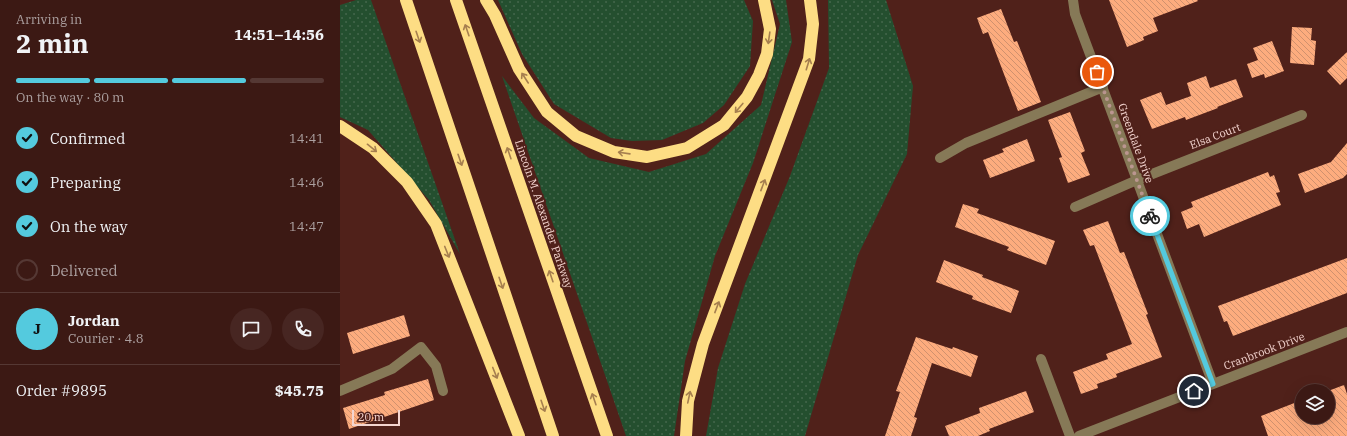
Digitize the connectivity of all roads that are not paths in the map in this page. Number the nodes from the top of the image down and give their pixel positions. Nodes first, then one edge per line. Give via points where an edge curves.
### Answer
1 (456, 0) edge
2 (486, 0) edge
3 (764, 0) edge
4 (810, 0) edge
5 (1073, 0) edge
6 (405, 1) edge
7 (1103, 87) junction
8 (1302, 115) dead end
9 (340, 126) edge
10 (940, 158) dead end
11 (1137, 180) junction
12 (1075, 207) dead end
13 (1347, 332) edge
14 (1041, 359) dead end
15 (1213, 384) junction
16 (340, 391) edge
17 (443, 391) dead end
18 (519, 436) edge
19 (553, 436) edge
20 (606, 436) edge
21 (686, 436) edge
22 (1070, 436) edge
23 (1079, 436) edge

20 -> 1 highway, Lincoln M. Alexander Parkway
3 -> 2 highway via 770,29 767,54 747,97 724,125 687,148 647,157 614,152 576,136 547,112 519,69 496,16
21 -> 4 highway via 688,401 703,344 810,59 813,24
5 - 7 street, Greendale Drive via 1075,14
6 -> 19 highway
7 - 10 street via 966,143
7 - 11 street, Greendale Drive
8 - 11 street, Elsa Court
9 -> 18 highway via 373,148 407,182 436,224
11 - 12 street, Elsa Court
11 - 15 street, Greendale Drive
13 - 15 street, Cranbrook Drive
14 - 22 street
15 - 23 street, Cranbrook Drive
16 - 17 street via 392,369 421,347 436,366

